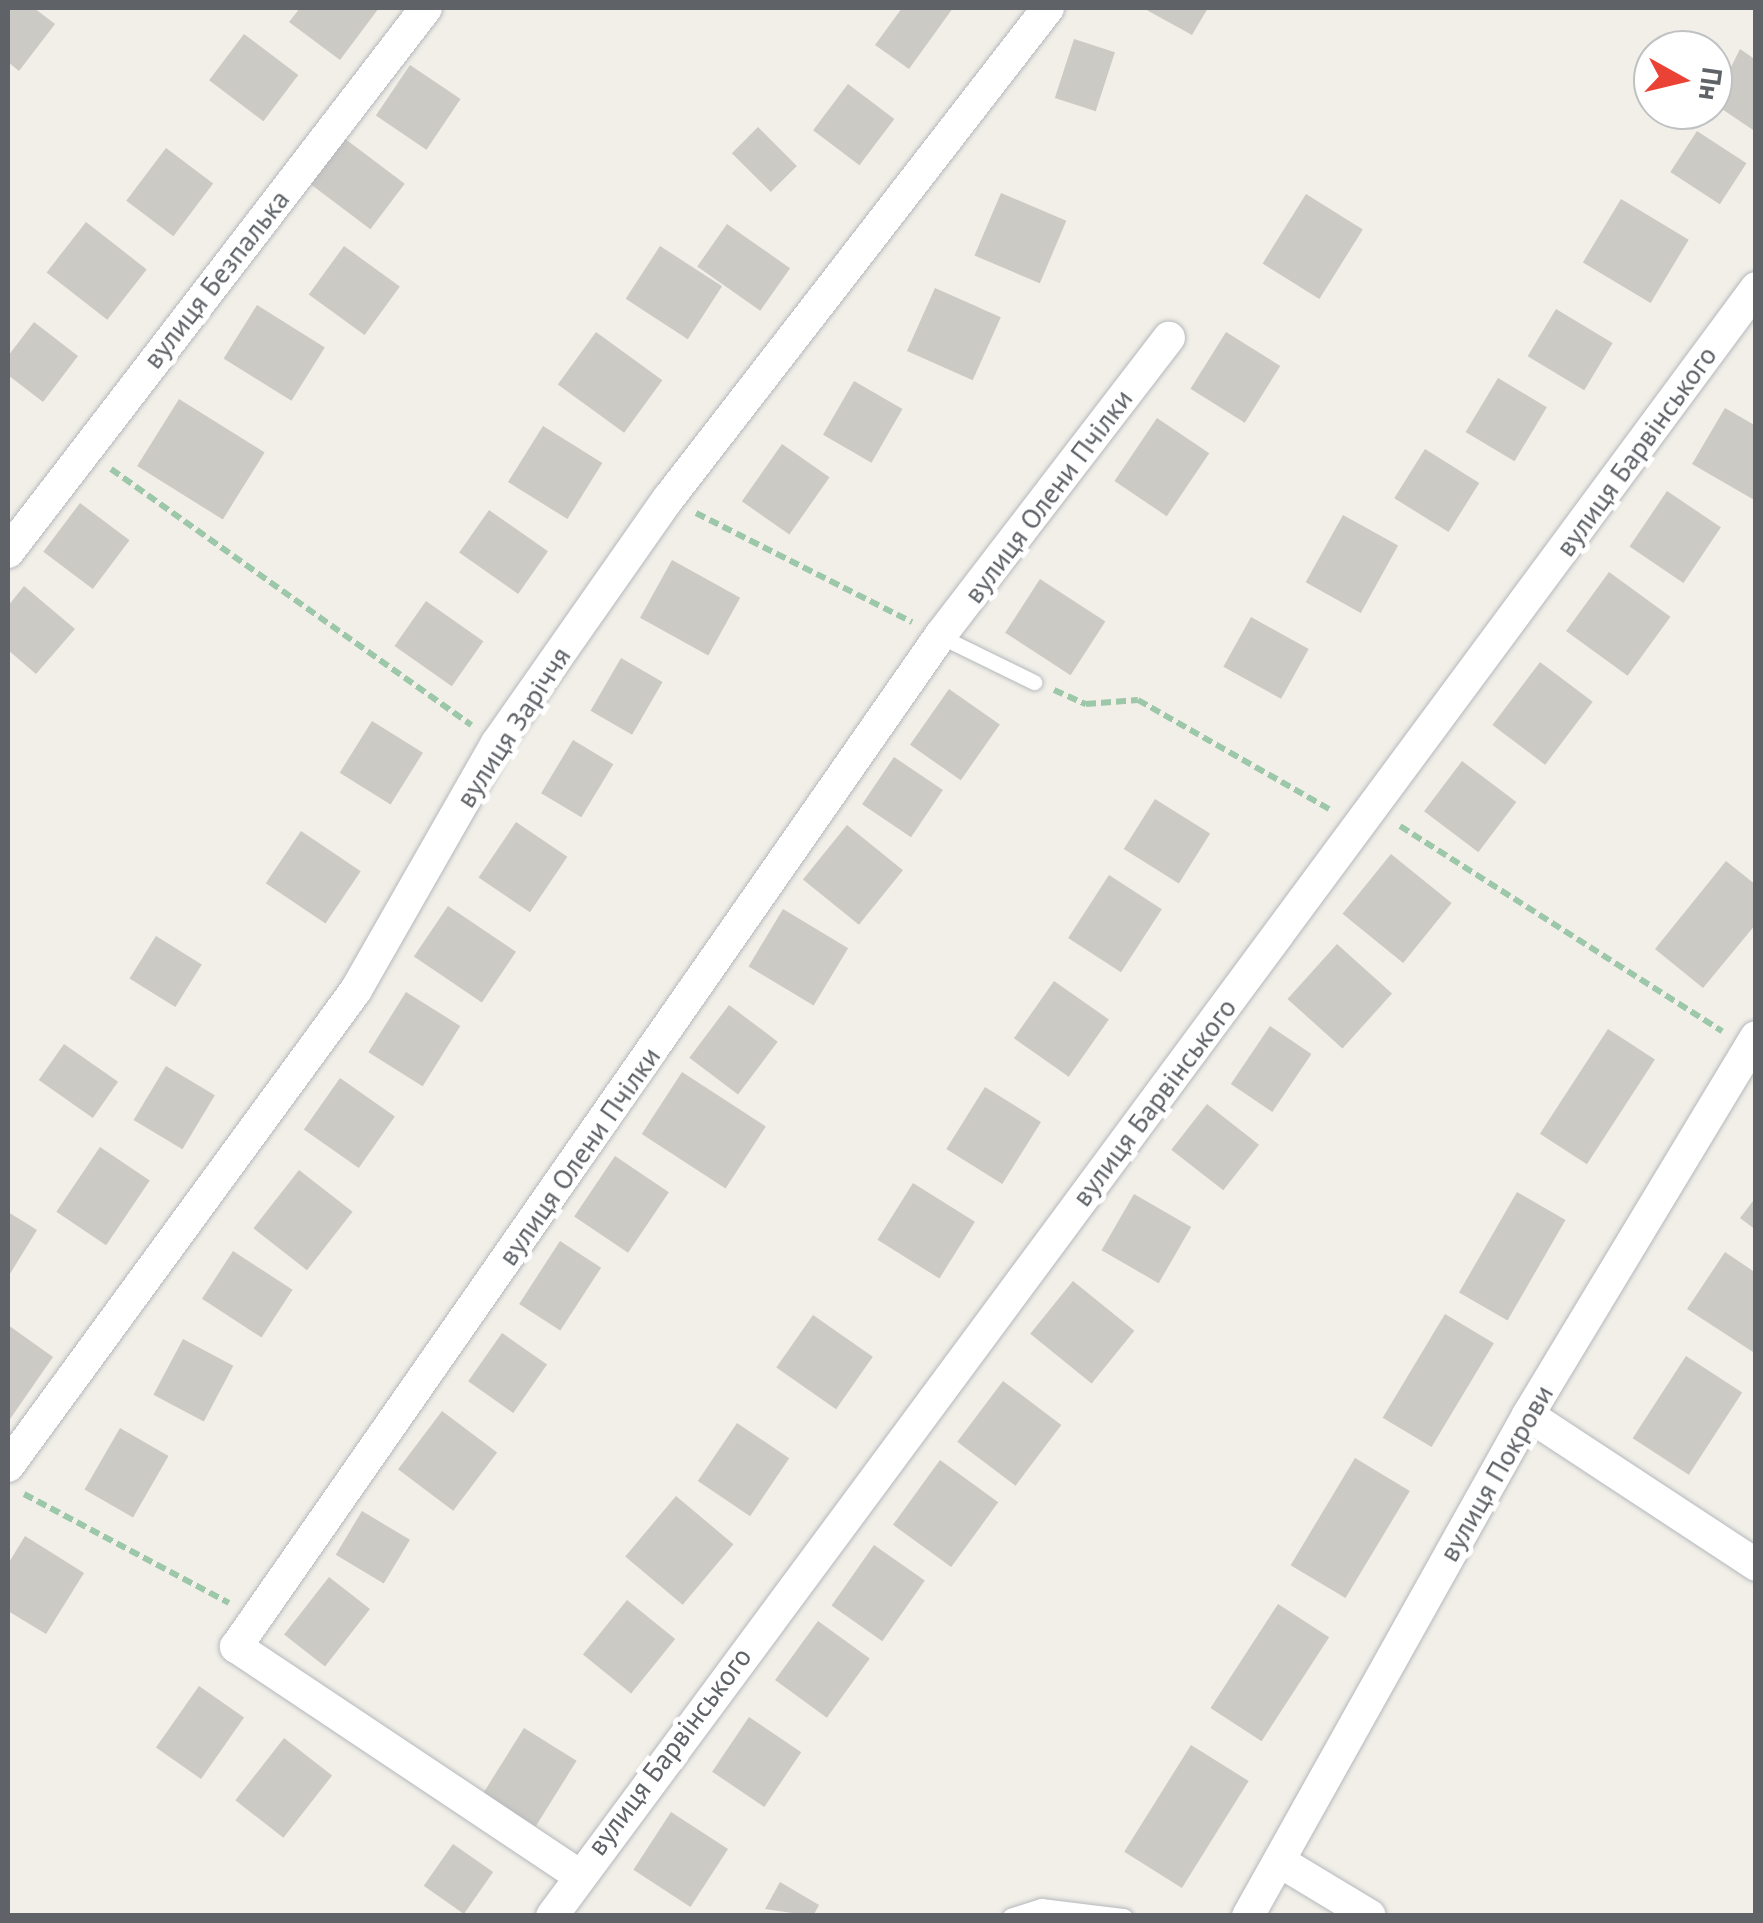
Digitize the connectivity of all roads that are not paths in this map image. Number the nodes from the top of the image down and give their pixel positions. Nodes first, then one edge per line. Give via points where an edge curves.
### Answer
1 (426, 8) edge
2 (1048, 8) edge
3 (1756, 288) edge
4 (1169, 338) dead end
5 (8, 552) edge
6 (940, 636) junction
7 (1034, 682) road end
8 (1752, 1042) edge
9 (1528, 1415) junction
10 (8, 1466) edge
11 (1756, 1565) edge
12 (1279, 1861) junction
13 (577, 1874) junction
14 (552, 1916) edge
15 (1010, 1916) edge
16 (1124, 1916) edge
17 (1248, 1916) edge
18 (1370, 1916) edge

1 - 5 street, вулиця Безпалька
2 - 10 street, вулиця Заріччя via 668,499 497,743 356,990
3 - 13 street, вулиця Барвінського
4 - 6 street, вулиця Олени Пчілки
6 - 7 lane
6 - 13 street, вулиця Олени Пчілки via 236,1647
8 - 9 street, вулиця Покрови
9 - 11 street
9 - 12 street, вулиця Покрови
12 - 17 street, вулиця Покрови
12 - 18 street
13 - 14 street, вулиця Барвінського
15 - 16 lane via 1041,1906

